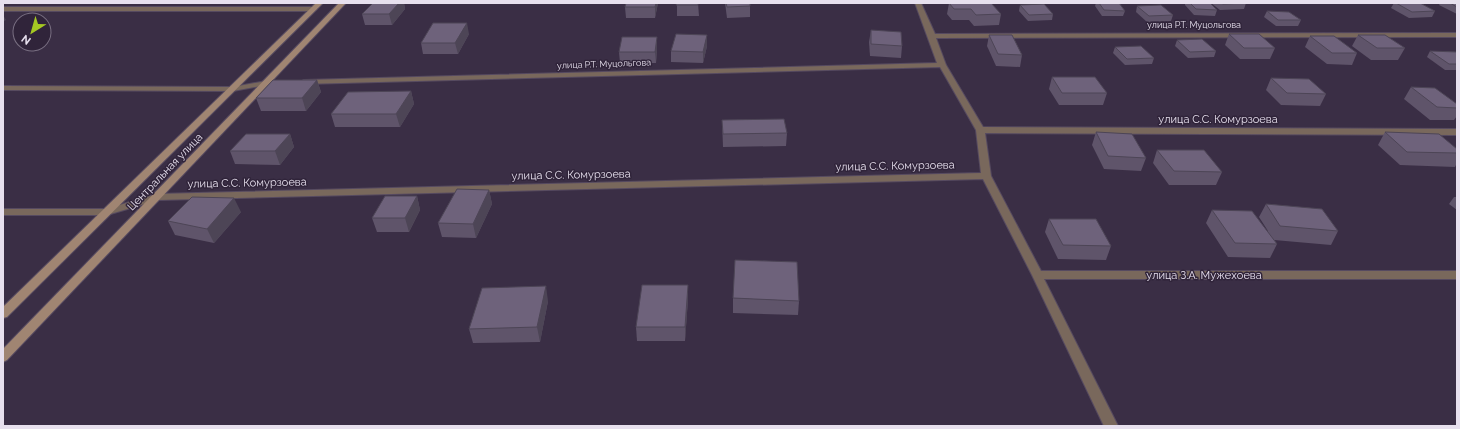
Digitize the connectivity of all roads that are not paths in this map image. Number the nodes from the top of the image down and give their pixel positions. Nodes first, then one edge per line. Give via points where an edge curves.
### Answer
1 (344, 3) edge
2 (918, 3) edge
3 (317, 6) edge
4 (3, 9) edge
5 (1457, 35) edge
6 (932, 36) junction
7 (942, 65) junction
8 (266, 83) junction
9 (3, 88) edge
10 (233, 89) junction
11 (980, 130) junction
12 (1457, 132) edge
13 (986, 176) junction
14 (157, 197) junction
15 (3, 212) edge
16 (107, 212) junction
17 (1037, 275) junction
18 (1457, 276) edge
19 (3, 314) edge
20 (3, 357) edge
21 (1110, 426) edge

1 - 8 street, Центральная улица
2 - 6 street
3 - 4 street
3 - 10 street, Центральная улица
5 - 6 street, улица Р.Т. Муцольгова
6 - 7 street
7 - 8 street, улица Р.Т. Муцольгова
7 - 11 street
8 - 10 street, улица Р.Т. Муцольгова
8 - 14 street, Центральная улица
9 - 10 street, улица Р.Т. Муцольгова
10 - 16 street, Центральная улица
11 - 12 street, улица С.С. Комурзоева
11 - 13 street
13 - 14 street, улица С.С. Комурзоева
13 - 17 street
14 - 16 street, улица С.С. Комурзоева
14 - 20 street, Центральная улица
15 - 16 street, улица С.С. Комурзоева
16 - 19 street, Центральная улица
17 - 18 street, улица З.А. Мужехоева
17 - 21 street

